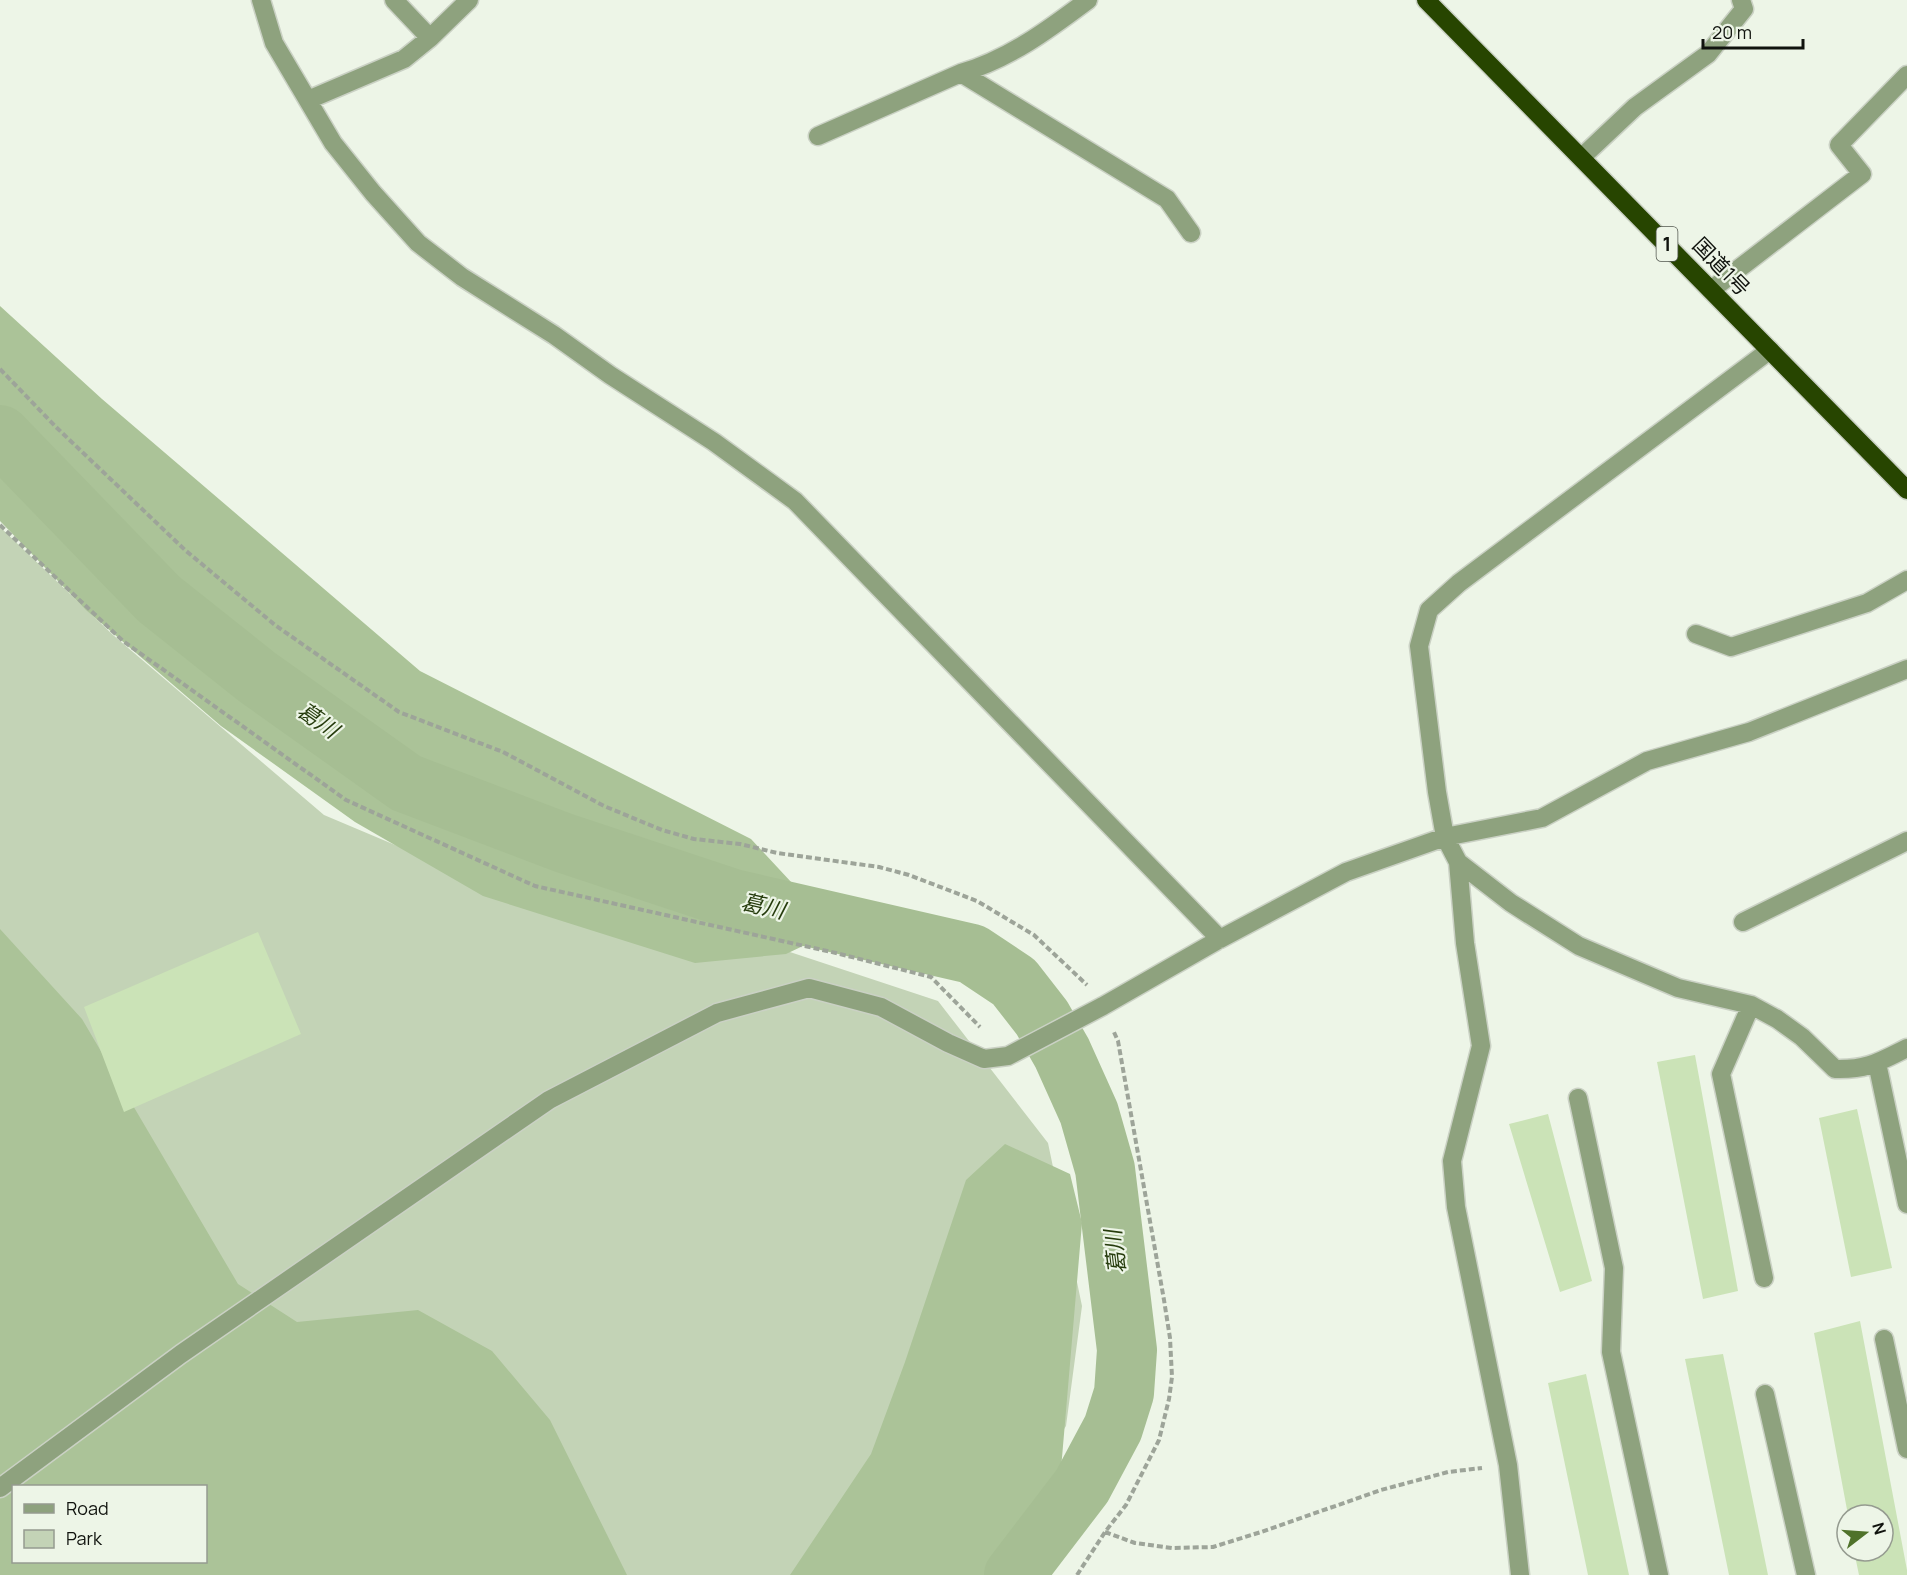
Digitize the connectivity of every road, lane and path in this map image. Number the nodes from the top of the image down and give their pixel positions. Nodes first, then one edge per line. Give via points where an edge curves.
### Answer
1 (261, 0) edge
2 (394, 0) edge
3 (469, 0) edge
4 (1088, 0) edge
5 (1426, 0) edge
6 (1741, 0) edge
7 (430, 38) junction
8 (961, 73) junction
9 (1907, 75) edge
10 (308, 100) junction
11 (818, 136) dead end
12 (1582, 157) junction
13 (1191, 233) dead end
14 (1711, 290) junction
15 (1770, 350) junction
16 (0, 369) edge
17 (1907, 490) edge
18 (0, 525) edge
19 (1907, 580) edge
20 (1696, 634) dead end
21 (1907, 669) edge
22 (1445, 837) junction
23 (1907, 840) edge
24 (1458, 862) junction
25 (1743, 921) dead end
26 (1220, 939) junction
27 (1751, 1005) junction
28 (1101, 1006) junction
29 (1907, 1048) edge
30 (1010, 1056) junction
31 (1877, 1063) junction
32 (1578, 1098) dead end
33 (1907, 1204) edge
34 (1764, 1278) dead end
35 (1884, 1340) dead end
36 (1765, 1394) dead end
37 (1907, 1449) edge
38 (1508, 1465) junction
39 (0, 1488) edge
40 (1105, 1532) junction
41 (1077, 1575) edge
42 (1520, 1575) edge
43 (1659, 1575) edge
44 (1806, 1575) edge

1 - 10 street via 274,43
2 - 7 street
3 - 7 street
4 - 8 street via 1032,41 986,66
5 - 12 highway, 国道1号 / 1
6 - 12 street via 1744,9 1708,54 1635,107
7 - 10 street via 404,59
8 - 11 street
8 - 13 street via 1167,199
9 - 14 street via 1839,145 1862,174
10 - 26 street via 333,143 418,243 462,277 714,442 795,501
12 - 14 highway, 国道1号 / 1
14 - 15 highway, 国道1号 / 1
15 - 17 highway, 国道1号 / 1
15 - 22 street via 1428,610 1419,646
16 - 28 path via 185,549 275,625 399,712 503,752 604,806 662,830 694,839 879,867 977,901 1034,935 1083,981
18 - 30 path via 123,641 346,800 535,886 836,952 931,977
19 - 20 street via 1867,603 1731,647
21 - 22 street via 1749,732 1647,761 1542,818
22 - 24 street
22 - 26 street via 1346,872
23 - 25 street
24 - 27 street via 1511,903 1579,946 1678,988
24 - 38 street via 1465,943 1481,1046 1452,1161 1456,1208
26 - 28 street
27 - 31 street via 1802,1037 1835,1069 1856,1070
27 - 34 street via 1721,1074
28 - 30 street
28 - 40 path via 1118,1041 1164,1300 1172,1377 1159,1440 1126,1505
29 - 31 street
30 - 39 street via 984,1059 880,1007 809,988 717,1013 549,1100 181,1354
31 - 33 street
32 - 43 street via 1614,1268 1611,1352
35 - 37 street
36 - 44 street
38 - 40 path via 1448,1472 1381,1490 1212,1547 1172,1548 1135,1543
38 - 42 street
40 - 41 path

